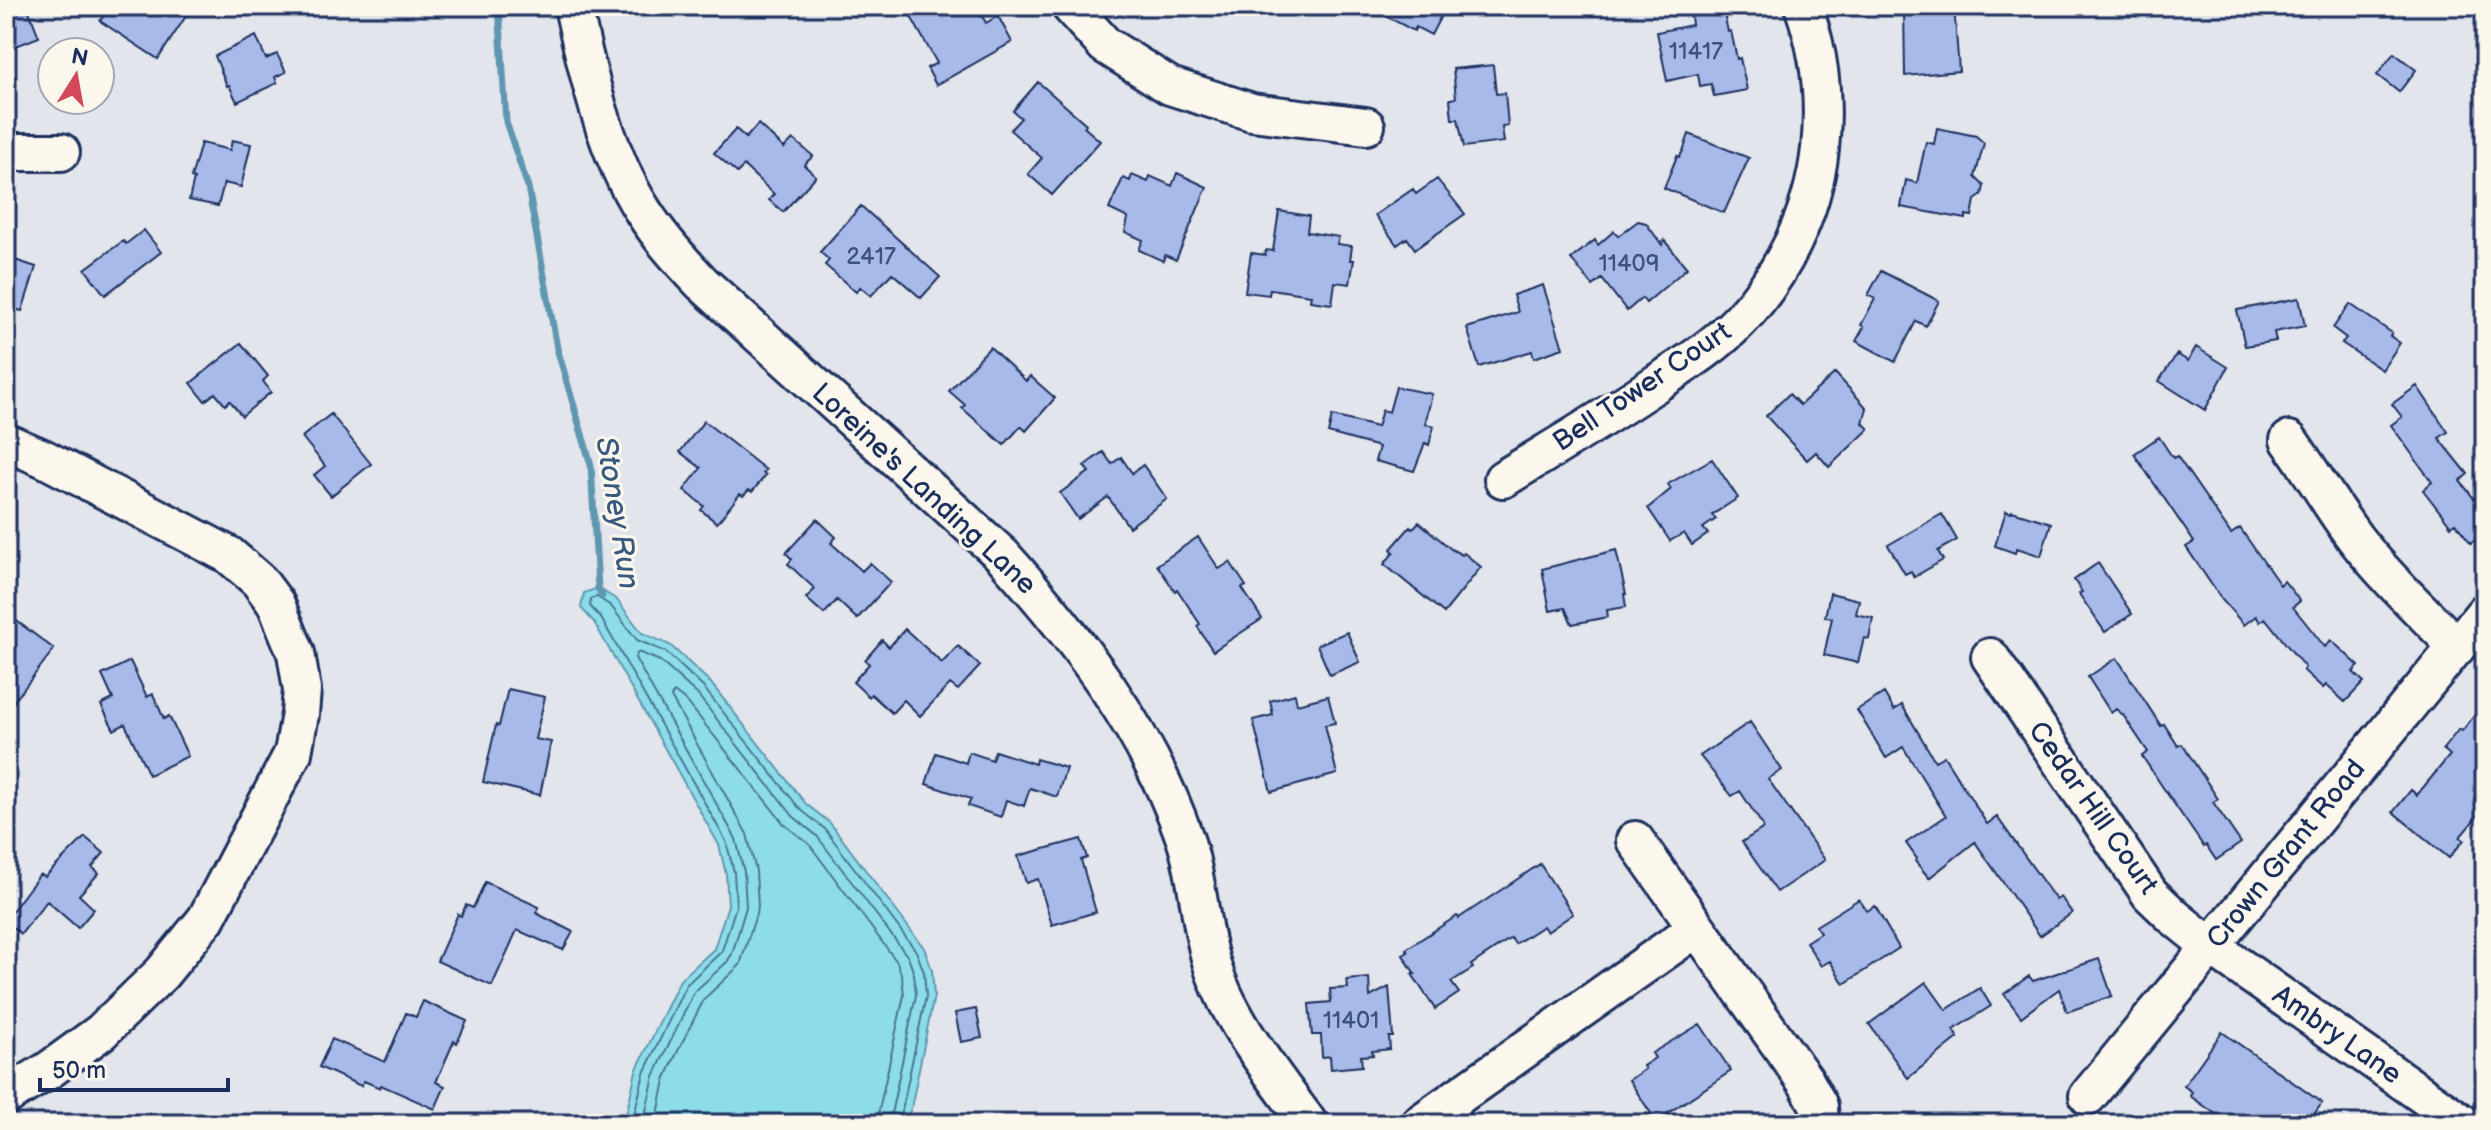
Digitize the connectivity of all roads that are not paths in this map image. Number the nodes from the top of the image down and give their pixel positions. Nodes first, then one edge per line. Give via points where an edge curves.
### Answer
1 (573, 6) edge
2 (1070, 6) edge
3 (1803, 6) edge
4 (1366, 126) dead end
5 (6, 152) edge
6 (61, 152) dead end
7 (2289, 440) dead end
8 (6, 442) edge
9 (1503, 479) dead end
10 (2485, 612) edge
11 (2457, 647) junction
12 (1990, 657) dead end
13 (1635, 840) dead end
14 (1697, 928) junction
15 (2210, 946) junction
16 (6, 1096) edge
17 (2088, 1096) dead end
18 (1309, 1124) edge
19 (1419, 1124) edge
20 (1820, 1124) edge
21 (2464, 1124) edge

1 - 18 street, Loreine's Landing Lane via 619,164 668,247 1002,555 1106,683 1137,736 1185,841 1210,961 1240,1028
2 - 4 street via 1105,45 1170,86 1252,112
3 - 9 street, Bell Tower Court via 1820,75 1823,120 1817,170 1807,210 1766,289 1708,349
5 - 6 street
7 - 11 street via 2356,540
8 - 16 street via 229,555 276,604 296,653 302,690 293,753 206,919 162,973 101,1032
10 - 11 street, Crown Grant Road
11 - 15 street, Crown Grant Road
12 - 15 street, Cedar Hill Court via 2150,894
13 - 14 street
14 - 19 street
14 - 20 street via 1806,1082 1819,1106
15 - 17 street, Crown Grant Road
15 - 21 street, Ambry Lane

